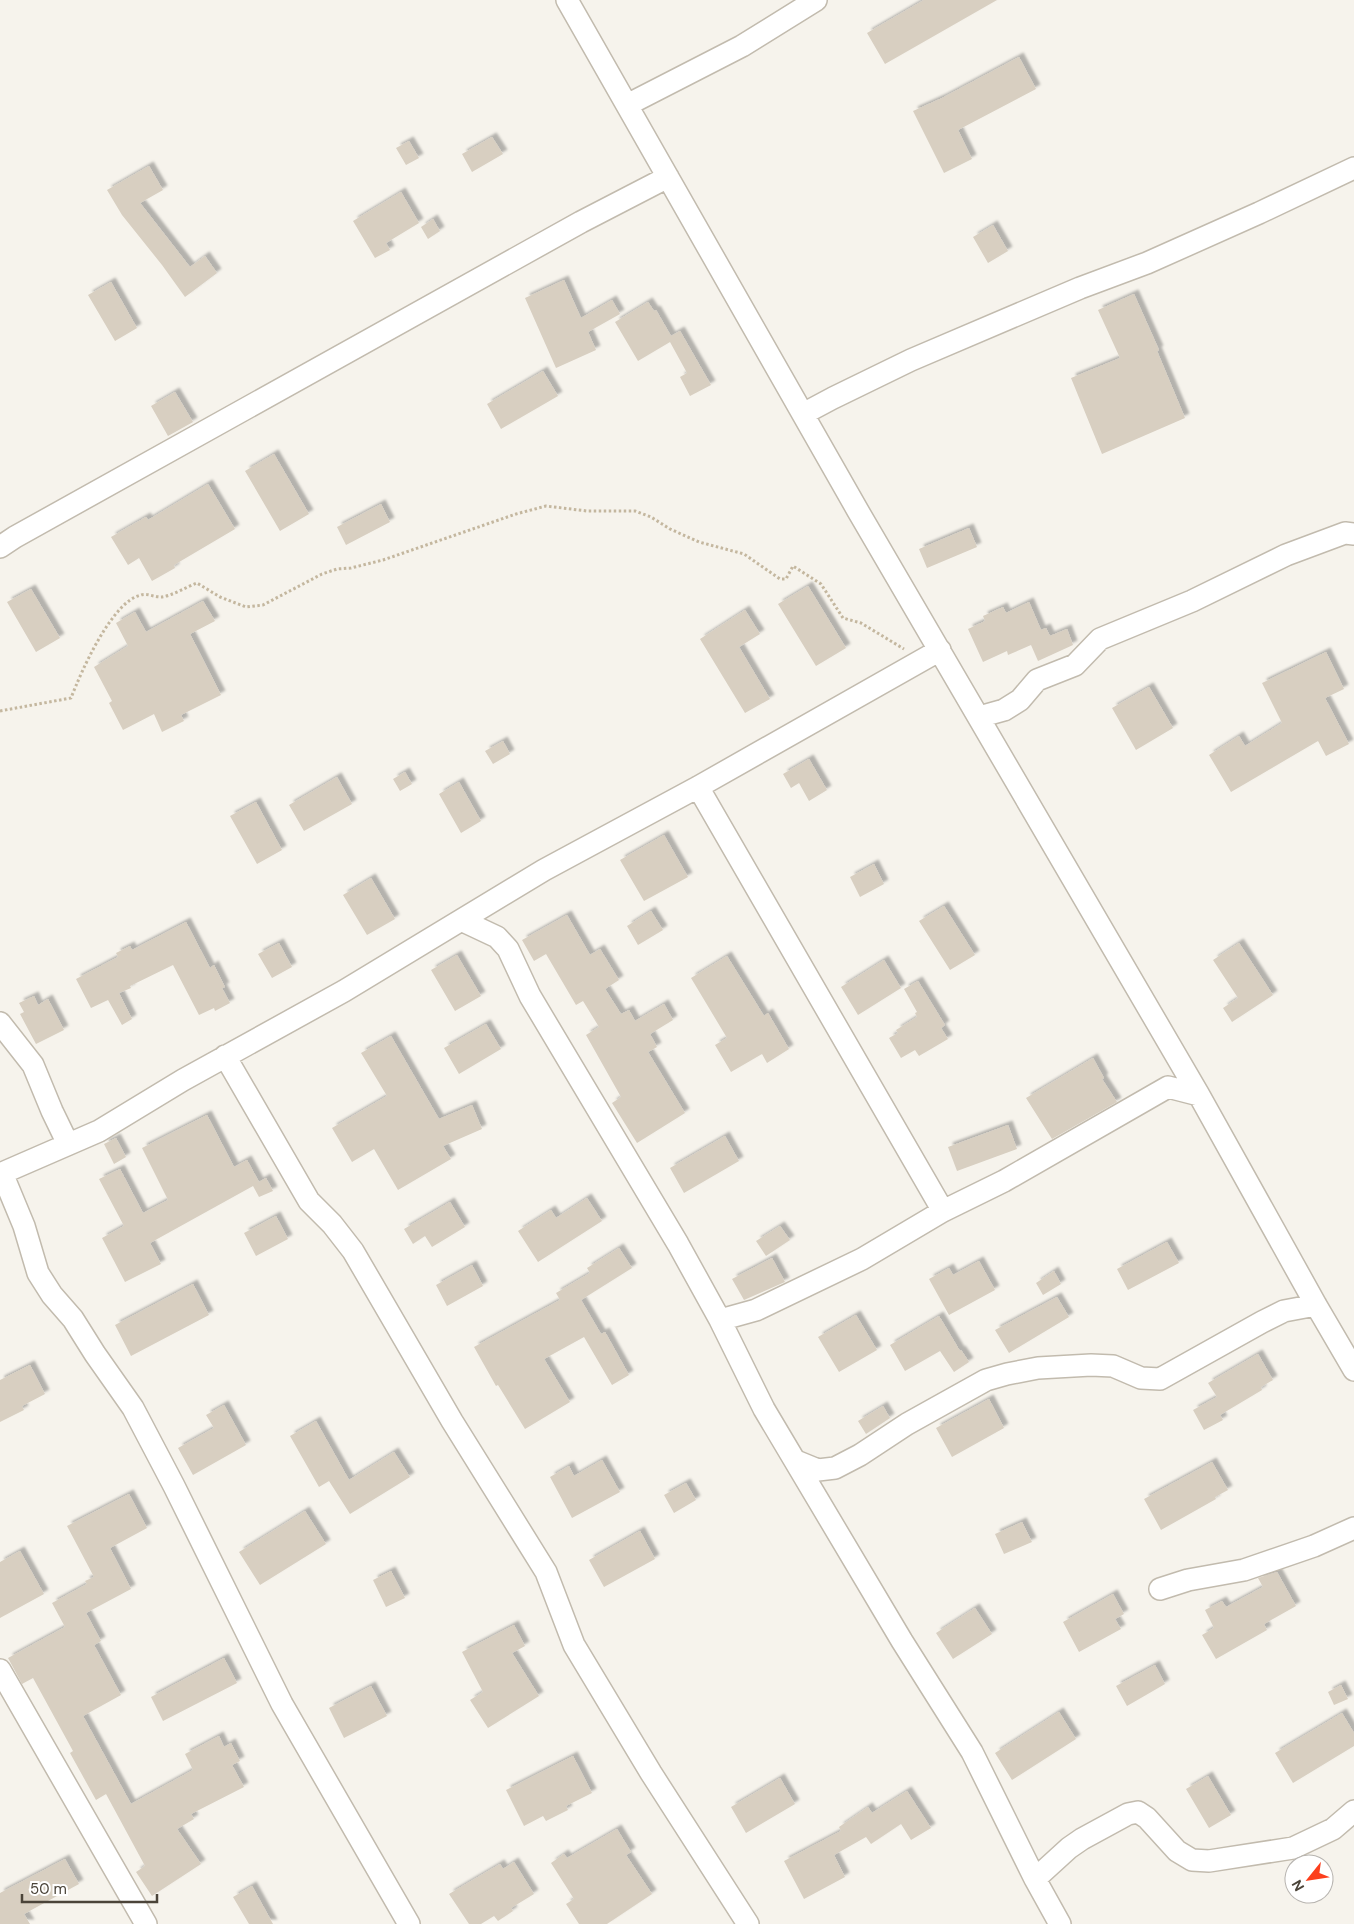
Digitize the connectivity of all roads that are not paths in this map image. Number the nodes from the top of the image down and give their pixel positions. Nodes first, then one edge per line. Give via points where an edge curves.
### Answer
1 (567, 0) edge
2 (816, 0) edge
3 (627, 105) junction
4 (1354, 168) edge
5 (668, 177) junction
6 (803, 414) junction
7 (1354, 534) edge
8 (0, 547) edge
9 (931, 655) junction
10 (979, 717) junction
11 (698, 787) junction
12 (463, 921) junction
13 (0, 1023) edge
14 (225, 1056) junction
15 (1199, 1095) junction
16 (68, 1144) junction
17 (1, 1174) edge
18 (943, 1211) junction
19 (1316, 1305) junction
20 (720, 1320) junction
21 (1354, 1370) edge
22 (796, 1461) junction
23 (1354, 1528) edge
24 (1160, 1589) dead end
25 (0, 1670) edge
26 (1354, 1811) edge
27 (1035, 1879) junction
28 (146, 1924) edge
29 (410, 1924) edge
30 (748, 1924) edge
31 (1060, 1924) edge

1 - 3 street
2 - 3 street via 742,46
3 - 5 street
4 - 6 street via 1165,255 911,360
5 - 6 street
5 - 8 street via 581,222
6 - 9 street
7 - 10 street via 1345,533 1286,555 1192,601 1100,639 1076,665 1038,680 1020,700 1004,710
9 - 10 street
9 - 11 street
10 - 15 street
11 - 12 street via 544,870
11 - 18 street
12 - 14 street via 344,992
12 - 20 street via 497,938 508,949 530,996
13 - 16 street via 33,1066
14 - 16 street via 99,1131
14 - 30 street via 309,1200 353,1251 452,1421 546,1572 574,1645 651,1774
15 - 18 street via 1168,1087 1004,1181
15 - 19 street
16 - 17 street
17 - 29 street via 24,1226 38,1273 133,1408 282,1704
18 - 20 street via 862,1259 756,1310
19 - 21 street
19 - 22 street via 1284,1312 1262,1322 1160,1379 1142,1378 1113,1366 1091,1365 1038,1368 1007,1374 986,1380 835,1468 818,1470
20 - 22 street via 764,1409
22 - 27 street via 972,1752
23 - 24 street via 1314,1546 1244,1570 1188,1580
25 - 28 street
26 - 27 street via 1333,1830 1293,1848 1209,1861 1192,1860 1177,1850 1147,1818 1138,1812 1128,1814 1069,1848
27 - 31 street

